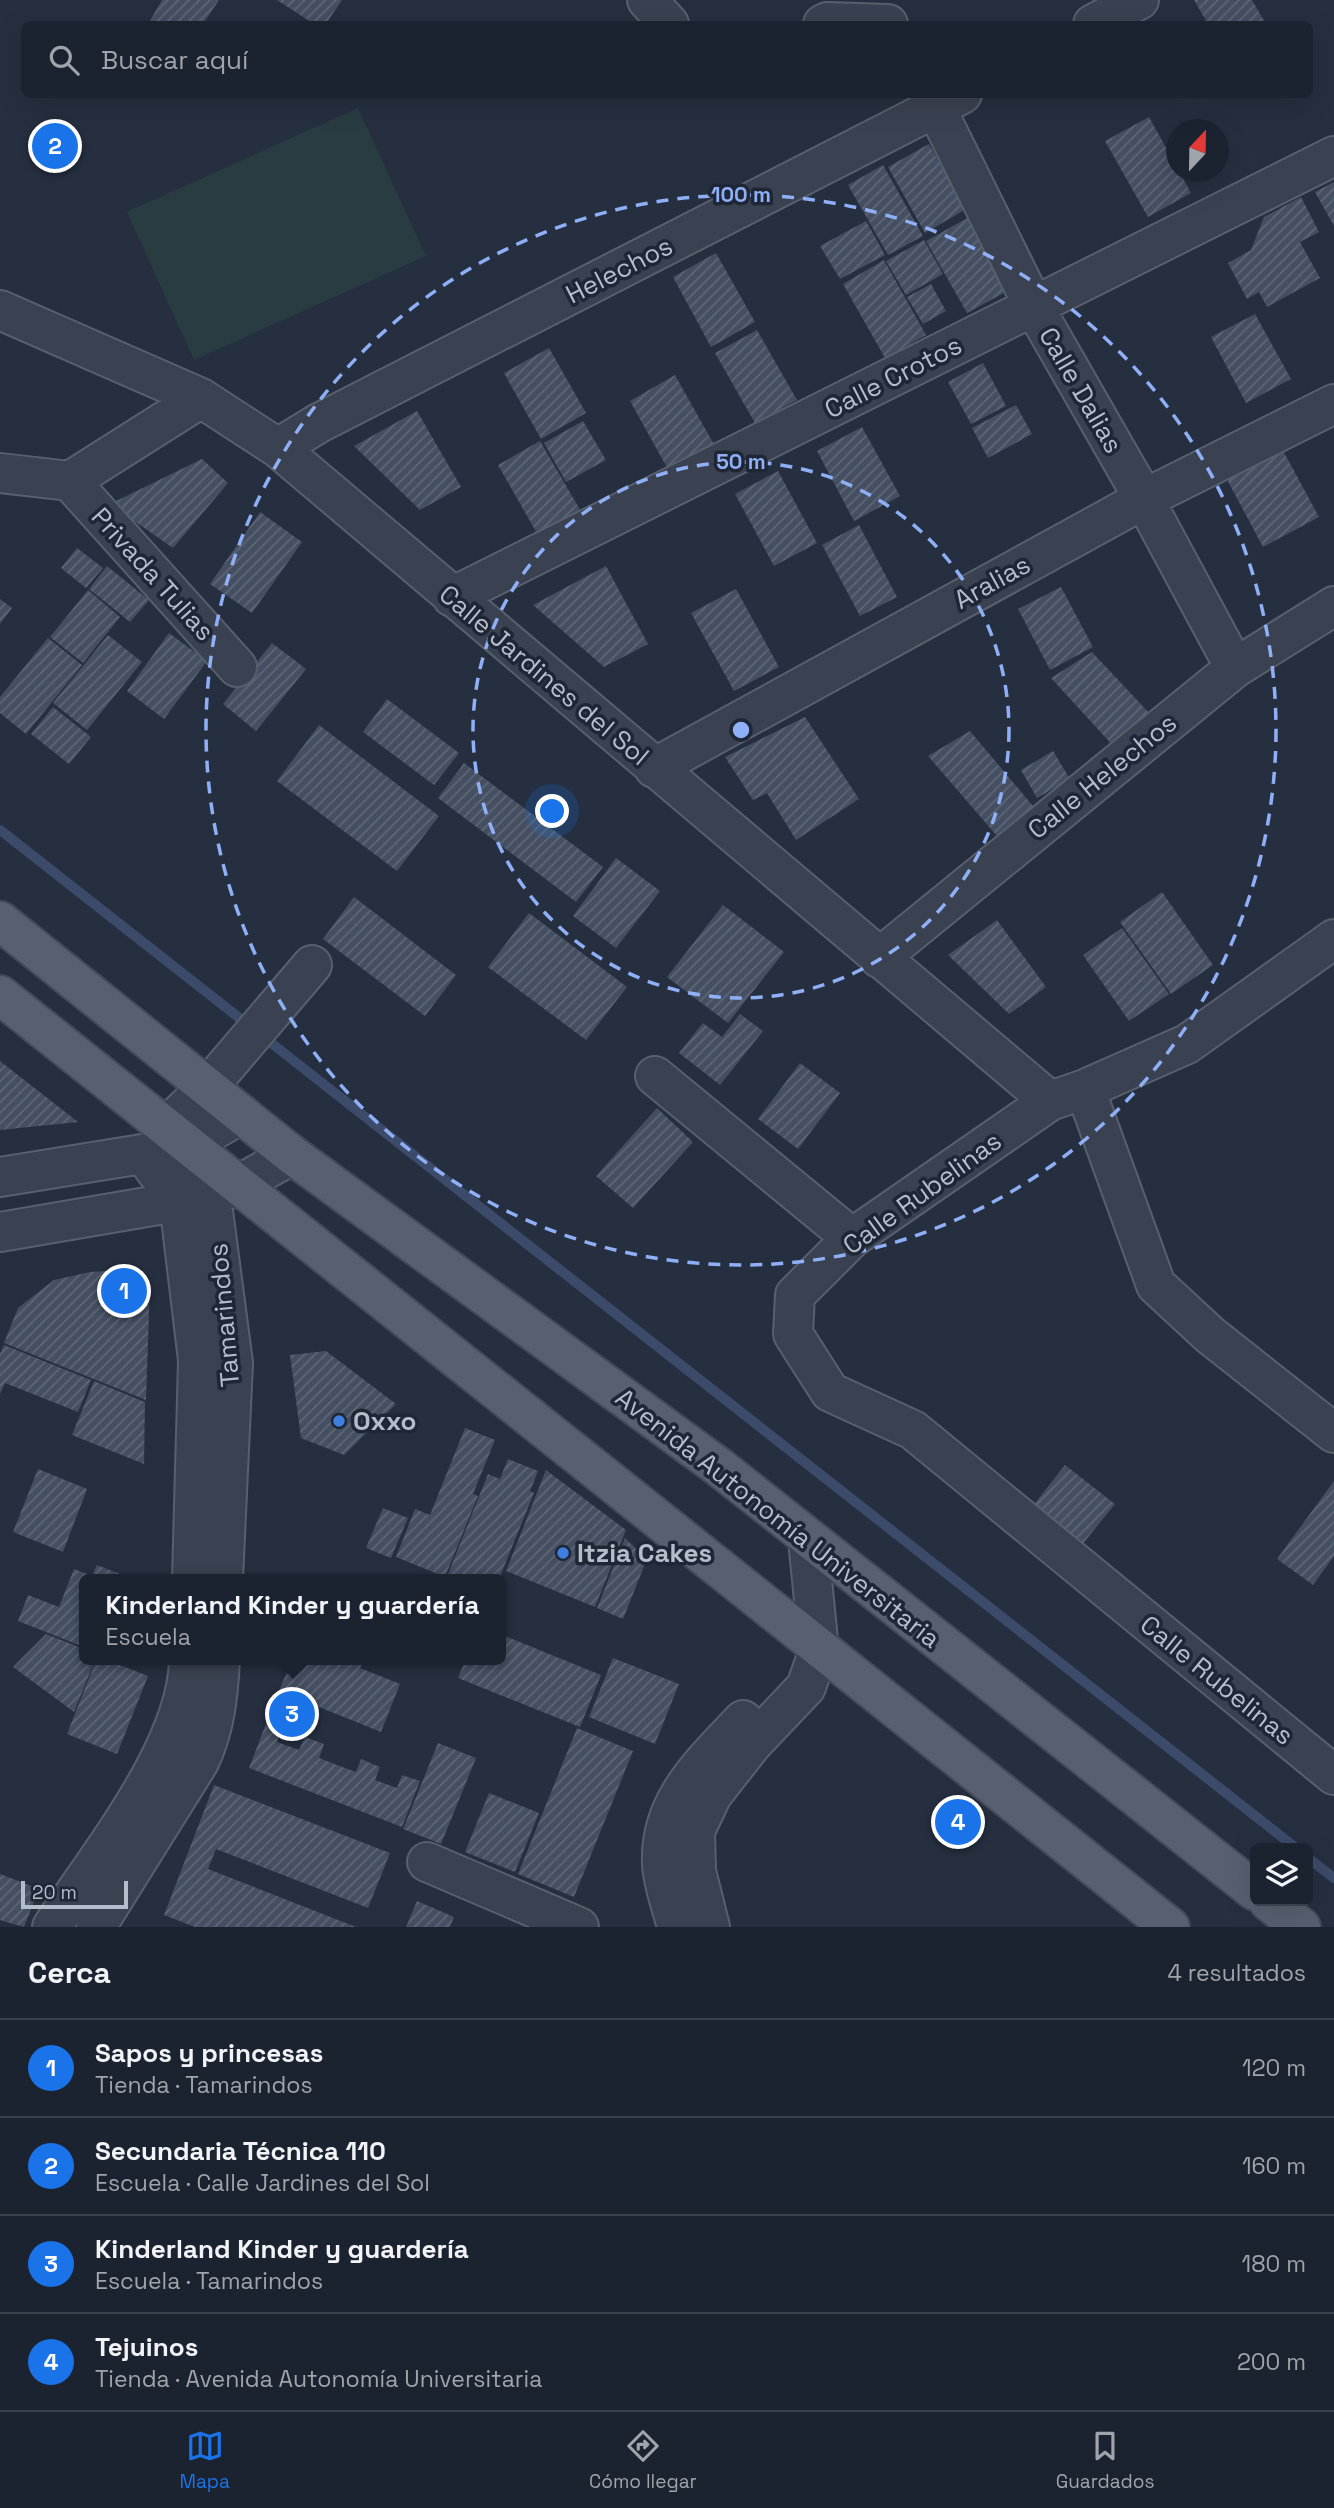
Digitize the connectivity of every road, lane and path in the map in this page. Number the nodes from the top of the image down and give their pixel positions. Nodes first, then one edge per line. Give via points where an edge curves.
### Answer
1 (647, 0) edge
2 (1139, 0) edge
3 (666, 21) edge
4 (1099, 21) edge
5 (942, 99) edge
6 (1334, 156) edge
7 (1034, 307) junction
8 (0, 310) edge
9 (201, 398) junction
10 (1334, 404) edge
11 (278, 448) junction
12 (0, 473) edge
13 (70, 481) junction
14 (1144, 499) junction
15 (452, 597) junction
16 (1334, 606) edge
17 (237, 667) dead end
18 (1235, 668) junction
19 (654, 768) junction
20 (0, 921) edge
21 (1334, 939) edge
22 (879, 958) junction
23 (312, 965) dead end
24 (0, 995) edge
25 (655, 1076) dead end
26 (207, 1088) junction
27 (1085, 1089) junction
28 (1050, 1101) junction
29 (242, 1115) junction
30 (169, 1144) junction
31 (292, 1155) junction
32 (0, 1177) edge
33 (209, 1195) junction
34 (0, 1231) edge
35 (852, 1238) junction
36 (1334, 1433) edge
37 (808, 1540) junction
38 (192, 1574) edge
39 (223, 1574) edge
40 (819, 1650) junction
41 (189, 1665) edge
42 (220, 1665) edge
43 (1334, 1775) edge
44 (427, 1862) dead end
45 (1250, 1887) edge
46 (1274, 1906) edge
47 (52, 1927) edge
48 (96, 1927) edge
49 (579, 1927) edge
50 (677, 1927) edge
51 (710, 1927) edge
52 (1170, 1927) edge
53 (1301, 1927) edge

1 - 3 street
2 - 4 street
5 - 7 street, Calle Dalias
5 - 11 street, Helechos
6 - 7 street, Calle Crotos
7 - 14 street, Calle Dalias
7 - 15 street, Calle Crotos
8 - 9 street, Calle Jardines del Sol
9 - 11 street, Calle Jardines del Sol
9 - 13 street
10 - 14 street, Aralias
11 - 15 street, Calle Jardines del Sol
12 - 13 street
13 - 17 street, Privada Tulias
14 - 18 street, Calle Dalias
14 - 19 street, Aralias
15 - 19 street, Calle Jardines del Sol
16 - 18 street, Calle Helechos
18 - 22 street, Calle Helechos
19 - 22 street, Calle Jardines del Sol
20 - 26 main road, Avenida Autonomía Universitaria
21 - 27 street, Calle Rubelinas via 1187,1044
22 - 28 street, Calle Jardines del Sol
23 - 26 street
24 - 30 main road
25 - 35 street
26 - 29 main road, Avenida Autonomía Universitaria
26 - 30 street
27 - 28 street, Calle Rubelinas
27 - 36 street via 1156,1285 1210,1335
28 - 35 street, Calle Rubelinas
29 - 30 street
29 - 31 main road, Avenida Autonomía Universitaria
30 - 32 street
30 - 33 main road
30 - 33 street, Tamarindos
31 - 33 street
31 - 37 main road, Avenida Autonomía Universitaria via 719,1467
33 - 34 street
33 - 38 street, Tamarindos via 198,1360
33 - 39 street, Tamarindos via 233,1363
33 - 40 main road
35 - 43 street, Calle Rubelinas via 795,1295 793,1334 830,1392 913,1430
37 - 40 street
37 - 45 main road, Avenida Autonomía Universitaria
40 - 50 street via 785,1674 685,1781 664,1826 663,1839 662,1866
40 - 51 street via 806,1687 712,1795 695,1831 696,1871
40 - 52 main road
41 - 47 street via 189,1683 160,1759
42 - 48 street via 218,1699 199,1762
44 - 49 street
46 - 53 main road

